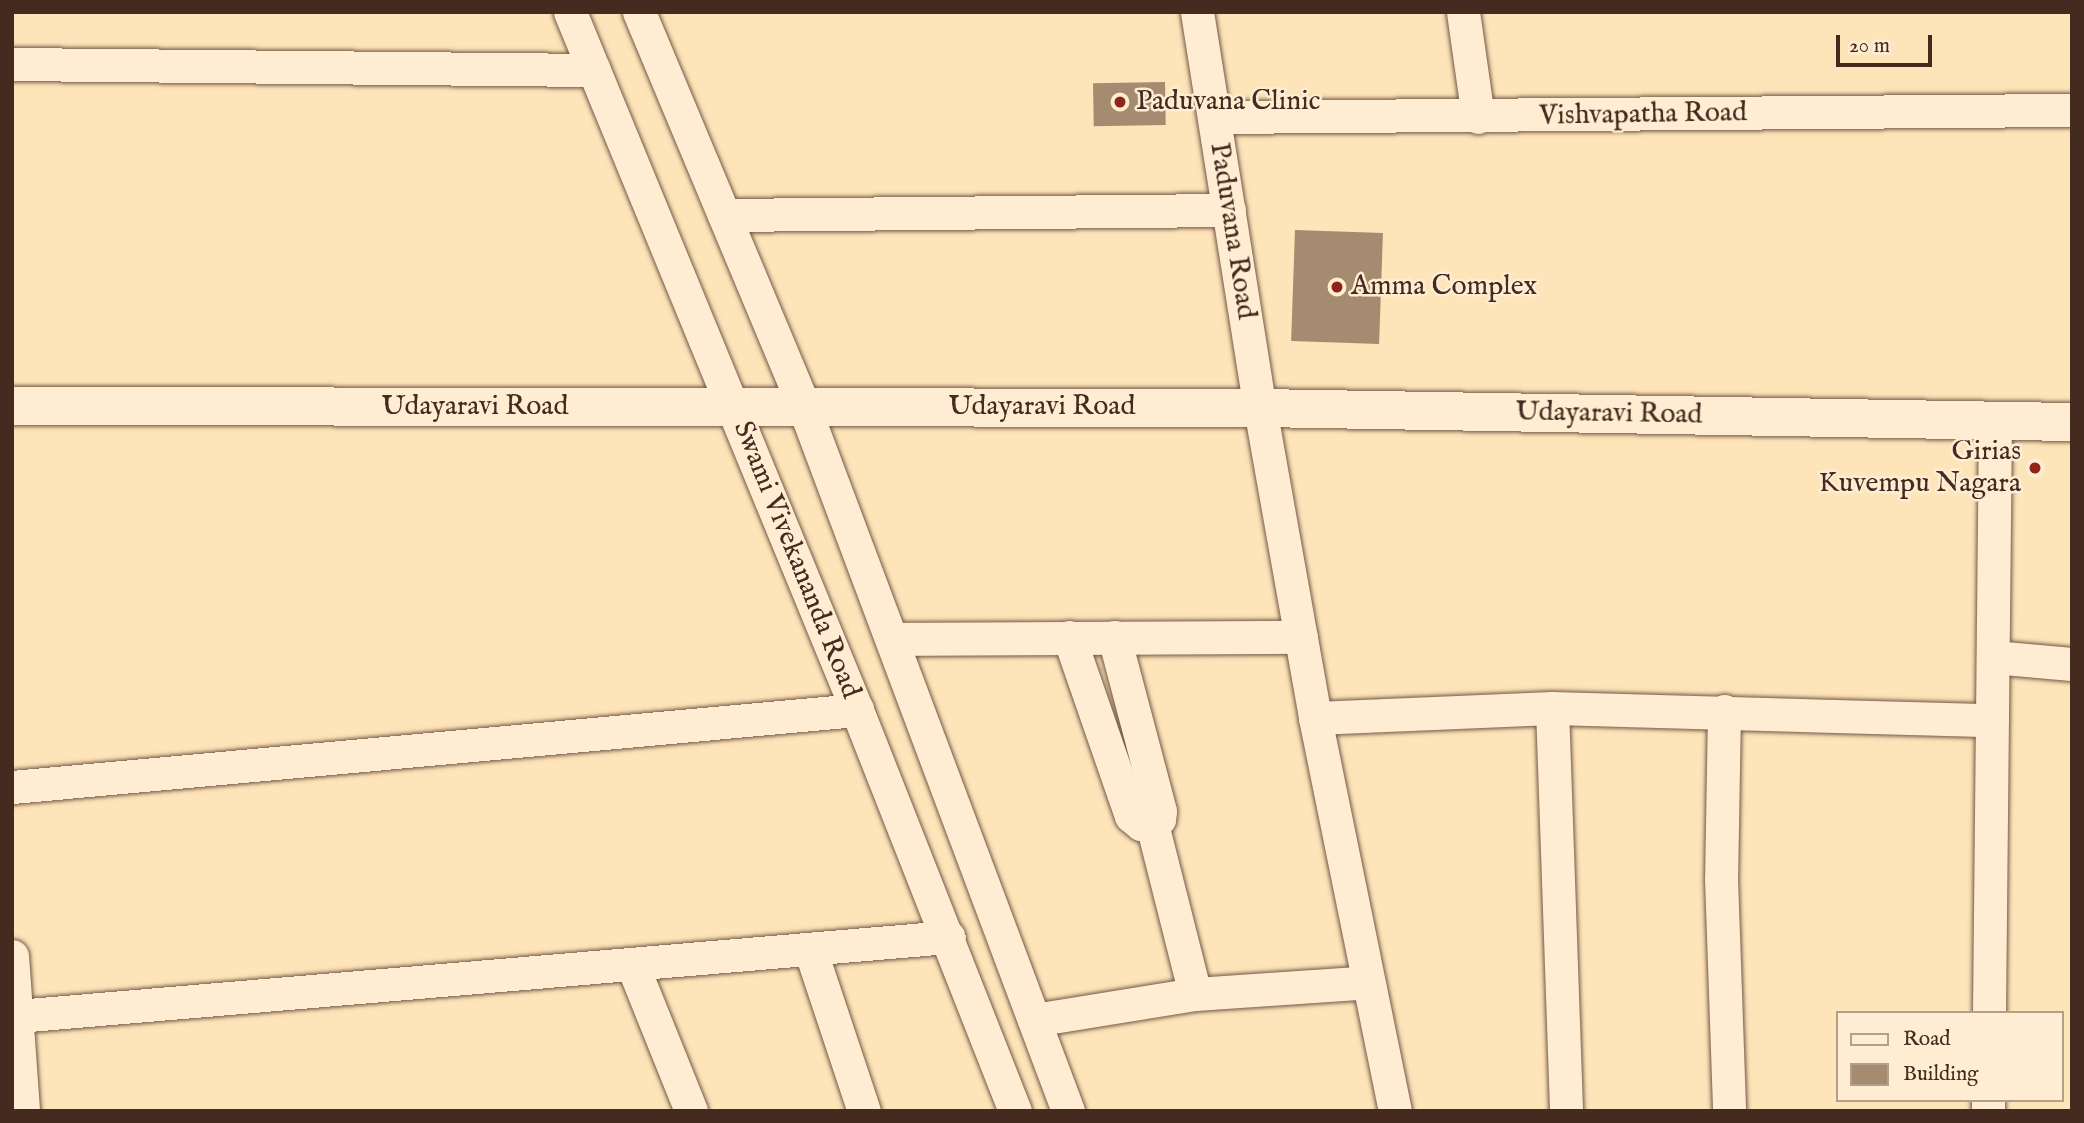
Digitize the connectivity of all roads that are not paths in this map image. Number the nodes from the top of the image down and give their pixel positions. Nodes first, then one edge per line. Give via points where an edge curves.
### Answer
1 (570, 12) edge
2 (639, 12) edge
3 (1197, 12) edge
4 (1463, 12) edge
5 (12, 64) edge
6 (594, 70) junction
7 (2072, 110) edge
8 (1214, 117) junction
9 (1478, 117) junction
10 (1229, 211) junction
11 (724, 215) junction
12 (12, 406) edge
13 (734, 407) junction
14 (804, 407) junction
15 (1260, 408) junction
16 (1995, 421) junction
17 (2072, 422) edge
18 (1114, 637) junction
19 (1301, 637) junction
20 (1069, 638) junction
21 (892, 639) junction
22 (1993, 657) junction
23 (2072, 664) edge
24 (1552, 708) junction
25 (857, 710) junction
26 (1724, 711) junction
27 (1315, 718) junction
28 (1992, 720) junction
29 (12, 787) edge
30 (1152, 824) junction
31 (949, 937) junction
32 (810, 949) junction
33 (12, 956) edge
34 (632, 964) junction
35 (1368, 982) junction
36 (1195, 994) junction
37 (1989, 1011) edge
38 (17, 1016) junction
39 (1034, 1020) junction
40 (23, 1111) edge
41 (691, 1111) edge
42 (864, 1111) edge
43 (1015, 1111) edge
44 (1068, 1111) edge
45 (1395, 1111) edge
46 (1566, 1111) edge
47 (1730, 1111) edge

1 - 6 street, Swami Vivekananda Road
2 - 11 street
3 - 8 street, Paduvana Road
4 - 9 street
5 - 6 street
6 - 13 street, Swami Vivekananda Road
7 - 9 street, Vishvapatha Road
8 - 9 street, Vishvapatha Road
8 - 10 street, Paduvana Road
10 - 11 street
10 - 15 street, Paduvana Road
11 - 14 street
12 - 13 street, Udayaravi Road
13 - 14 street, Udayaravi Road
13 - 25 street, Swami Vivekananda Road
14 - 15 street, Udayaravi Road
14 - 21 street
15 - 16 street, Udayaravi Road
15 - 19 street, Paduvana Road
16 - 17 street, Udayaravi Road
16 - 22 street
18 - 19 street
18 - 20 street
18 - 30 street via 1160,811
19 - 27 street, Paduvana Road
20 - 21 street
20 - 30 street via 1131,816 1141,824
21 - 39 street
22 - 23 street
22 - 28 street
24 - 26 street
24 - 27 street
24 - 46 street
25 - 29 street
25 - 31 street, Swami Vivekananda Road
26 - 28 street
26 - 47 street via 1721,878
27 - 35 street, Paduvana Road
28 - 37 street
30 - 36 street
31 - 32 street
31 - 43 street, Swami Vivekananda Road
32 - 34 street
32 - 42 street
33 - 38 street
34 - 38 street
34 - 41 street
35 - 36 street
35 - 45 street, Paduvana Road
36 - 39 street
38 - 40 street
39 - 44 street

